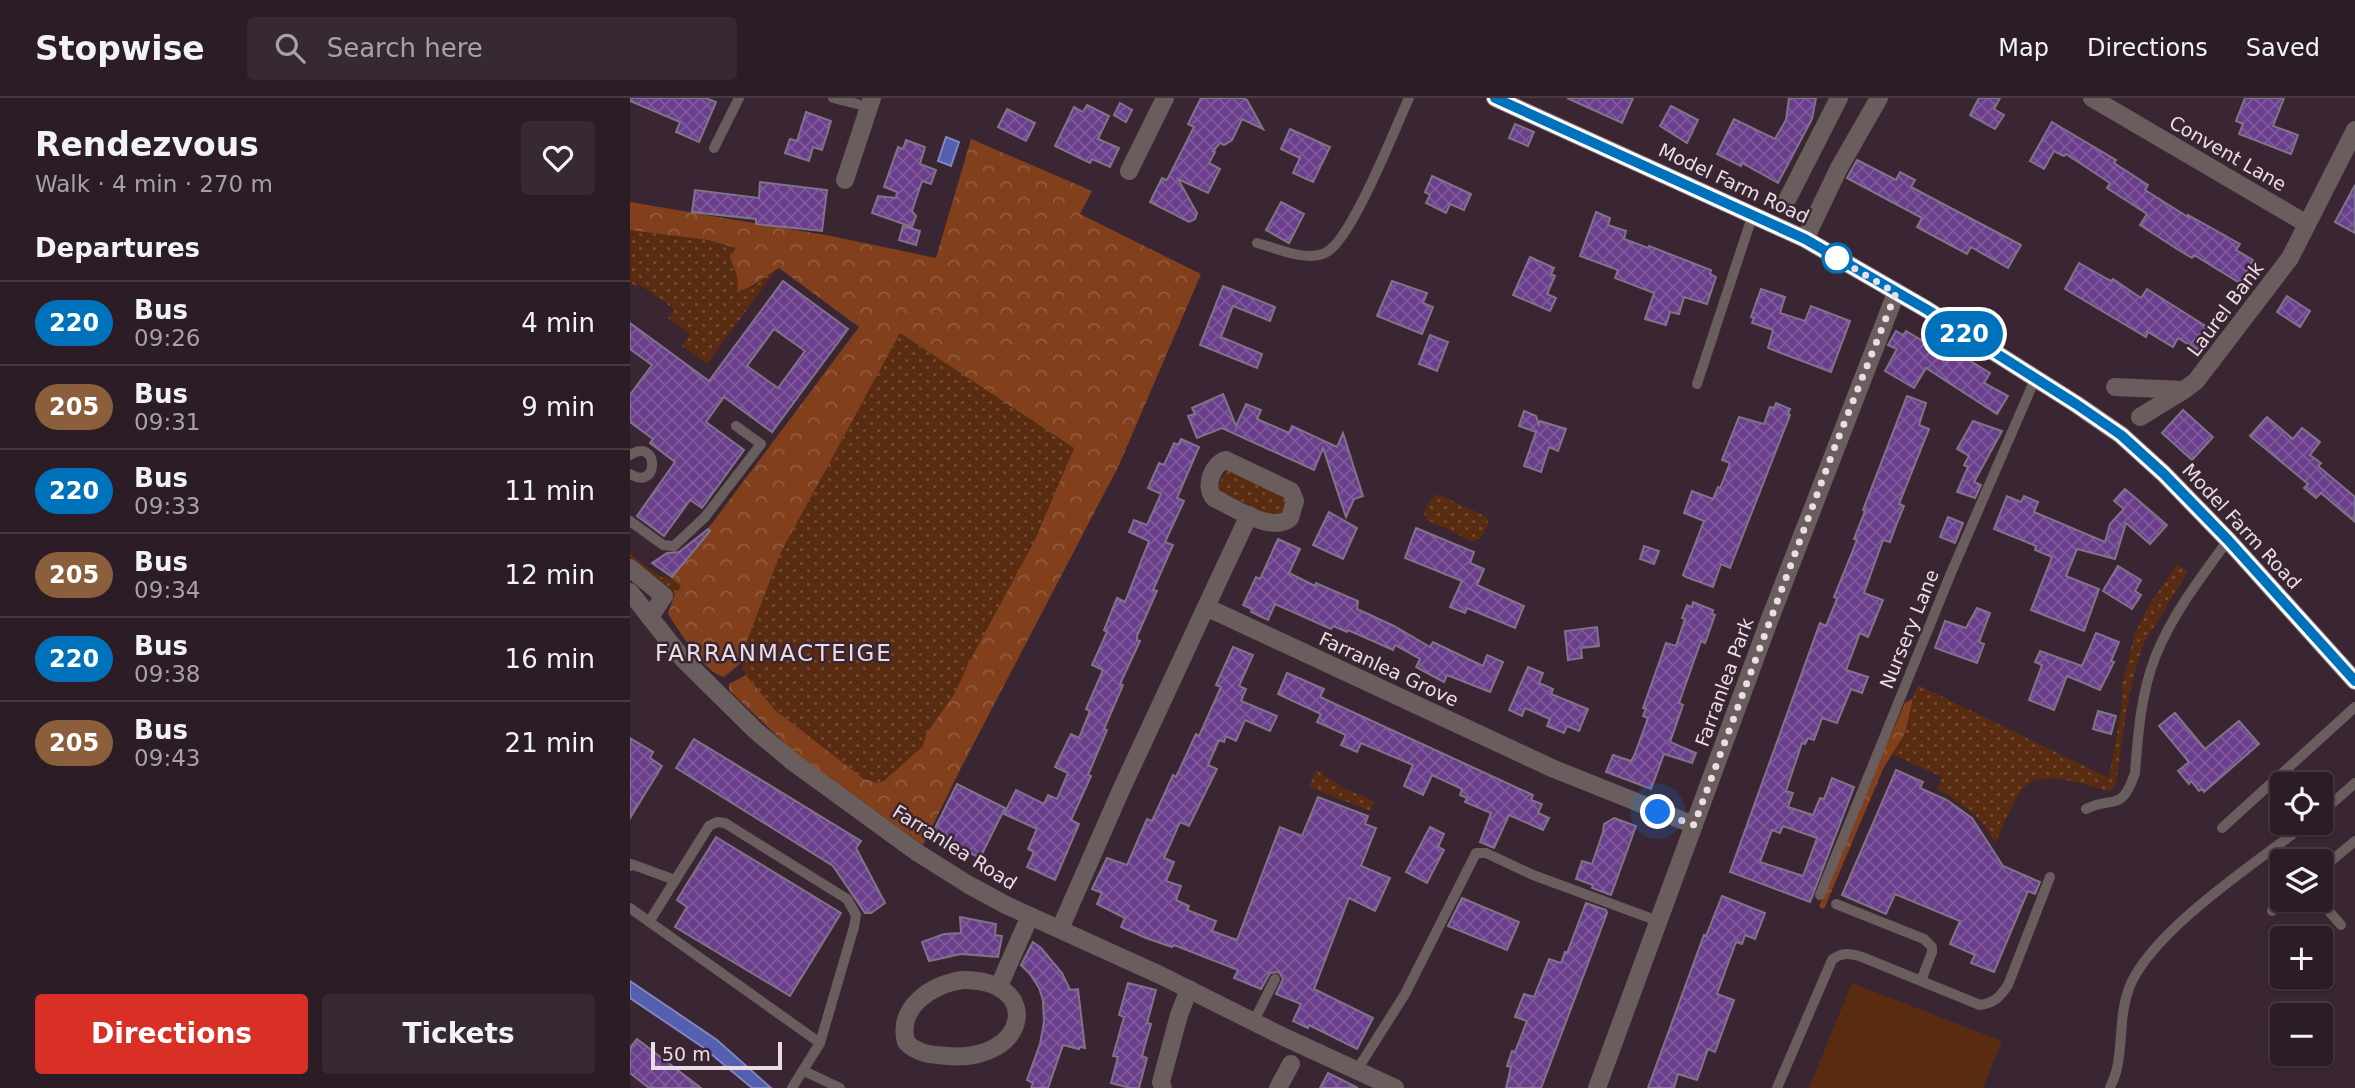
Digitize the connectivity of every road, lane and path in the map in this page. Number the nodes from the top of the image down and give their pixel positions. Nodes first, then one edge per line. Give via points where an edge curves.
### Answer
1 (739, 98) edge
2 (833, 98) edge
3 (1165, 98) edge
4 (1409, 98) edge
5 (1495, 98) edge
6 (1839, 98) edge
7 (2092, 98) edge
8 (1876, 99) edge
9 (871, 103) edge
10 (2355, 130) edge
11 (713, 148) dead end
12 (1129, 171) dead end
13 (845, 180) dead end
14 (1788, 198) dead end
15 (1754, 214) junction
16 (2308, 224) junction
17 (1805, 239) junction
18 (1257, 243) dead end
19 (1896, 293) junction
20 (2035, 379) junction
21 (1697, 384) dead end
22 (2115, 387) dead end
23 (2184, 390) junction
24 (2140, 417) dead end
25 (736, 426) dead end
26 (630, 455) edge
27 (630, 475) edge
28 (1249, 515) junction
29 (630, 521) edge
30 (2228, 540) junction
31 (630, 568) edge
32 (630, 592) edge
33 (1206, 607) junction
34 (650, 617) junction
35 (2355, 681) edge
36 (2355, 707) edge
37 (2355, 783) edge
38 (2333, 802) edge
39 (2086, 809) dead end
40 (1694, 825) junction
41 (2222, 828) dead end
42 (2292, 835) edge
43 (2355, 841) edge
44 (2275, 848) joint
45 (2333, 859) edge
46 (630, 866) edge
47 (2050, 877) dead end
48 (675, 880) junction
49 (1820, 895) dead end
50 (1836, 904) dead end
51 (630, 908) edge
52 (2330, 912) edge
53 (1030, 916) junction
54 (1658, 921) junction
55 (649, 922) junction
56 (2342, 925) dead end
57 (1060, 929) junction
58 (1275, 979) dead end
59 (1921, 981) junction
60 (999, 986) junction
61 (1189, 989) junction
62 (1254, 1021) junction
63 (820, 1043) junction
64 (1291, 1064) dead end
65 (1357, 1070) junction
66 (804, 1071) junction
67 (792, 1088) edge
68 (840, 1088) edge
69 (1163, 1088) edge
70 (1278, 1088) edge
71 (1395, 1088) edge
72 (1597, 1088) edge
73 (1777, 1088) edge
74 (2109, 1088) edge

1 - 11 lane
2 - 9 lane
3 - 12 street
4 - 18 lane via 1338,242 1326,253 1311,255
5 - 15 main road, Model Farm Road
6 - 14 street
7 - 16 street, Convent Lane
8 - 17 street
9 - 13 street
10 - 16 street, Laurel Bank
15 - 17 main road, Model Farm Road
15 - 21 lane
16 - 23 street, Laurel Bank via 2290,258 2208,368
17 - 19 main road, Model Farm Road
19 - 20 main road, Model Farm Road
19 - 40 street, Farranlea Park
20 - 30 main road, Model Farm Road via 2141,452
20 - 49 lane, Nursery Lane
22 - 23 street
23 - 24 street, Laurel Bank
25 - 29 lane via 761,444 705,517 674,546 663,545
26 - 27 lane via 643,451 653,463 644,477
28 - 28 street via 1211,494 1209,484 1220,461 1284,486 1294,496 1294,512 1286,522 1267,523
28 - 33 street
30 - 35 main road, Model Farm Road
30 - 39 lane via 2176,615 2156,654 2143,697 2135,773 2126,793 2114,804
31 - 34 street via 664,596
32 - 34 street, Farranlea Road
33 - 40 street, Farranlea Grove via 1554,769
33 - 57 street
34 - 53 street, Farranlea Road via 723,701 793,762 918,853
36 - 41 lane
37 - 38 lane
40 - 54 street, Farranlea Park
42 - 44 lane
43 - 45 lane
44 - 74 lane via 2164,939 2135,975 2124,1003 2117,1068
46 - 48 lane
47 - 59 lane via 2013,974 1995,1000 1980,1005
48 - 55 lane
48 - 63 lane via 709,826 717,822 847,899 856,915 854,927
50 - 59 lane via 1930,944 1932,952
51 - 55 lane
52 - 56 lane
53 - 57 street, Farranlea Road
53 - 60 street
54 - 65 lane via 1476,853 1405,993
54 - 72 street, Farranlea Park
55 - 63 lane
57 - 61 street, Farranlea Road
58 - 62 lane
59 - 73 lane via 1862,957 1844,953 1832,960
60 - 60 street via 1014,1002 1016,1014 1012,1033 997,1048 955,1057 922,1052 906,1042 909,1015 928,991 962,980
61 - 62 street, Farranlea Road
61 - 69 street via 1177,1020
62 - 65 street, Farranlea Road
63 - 66 lane
64 - 70 street
65 - 71 street, Farranlea Road
66 - 67 lane
66 - 68 lane

